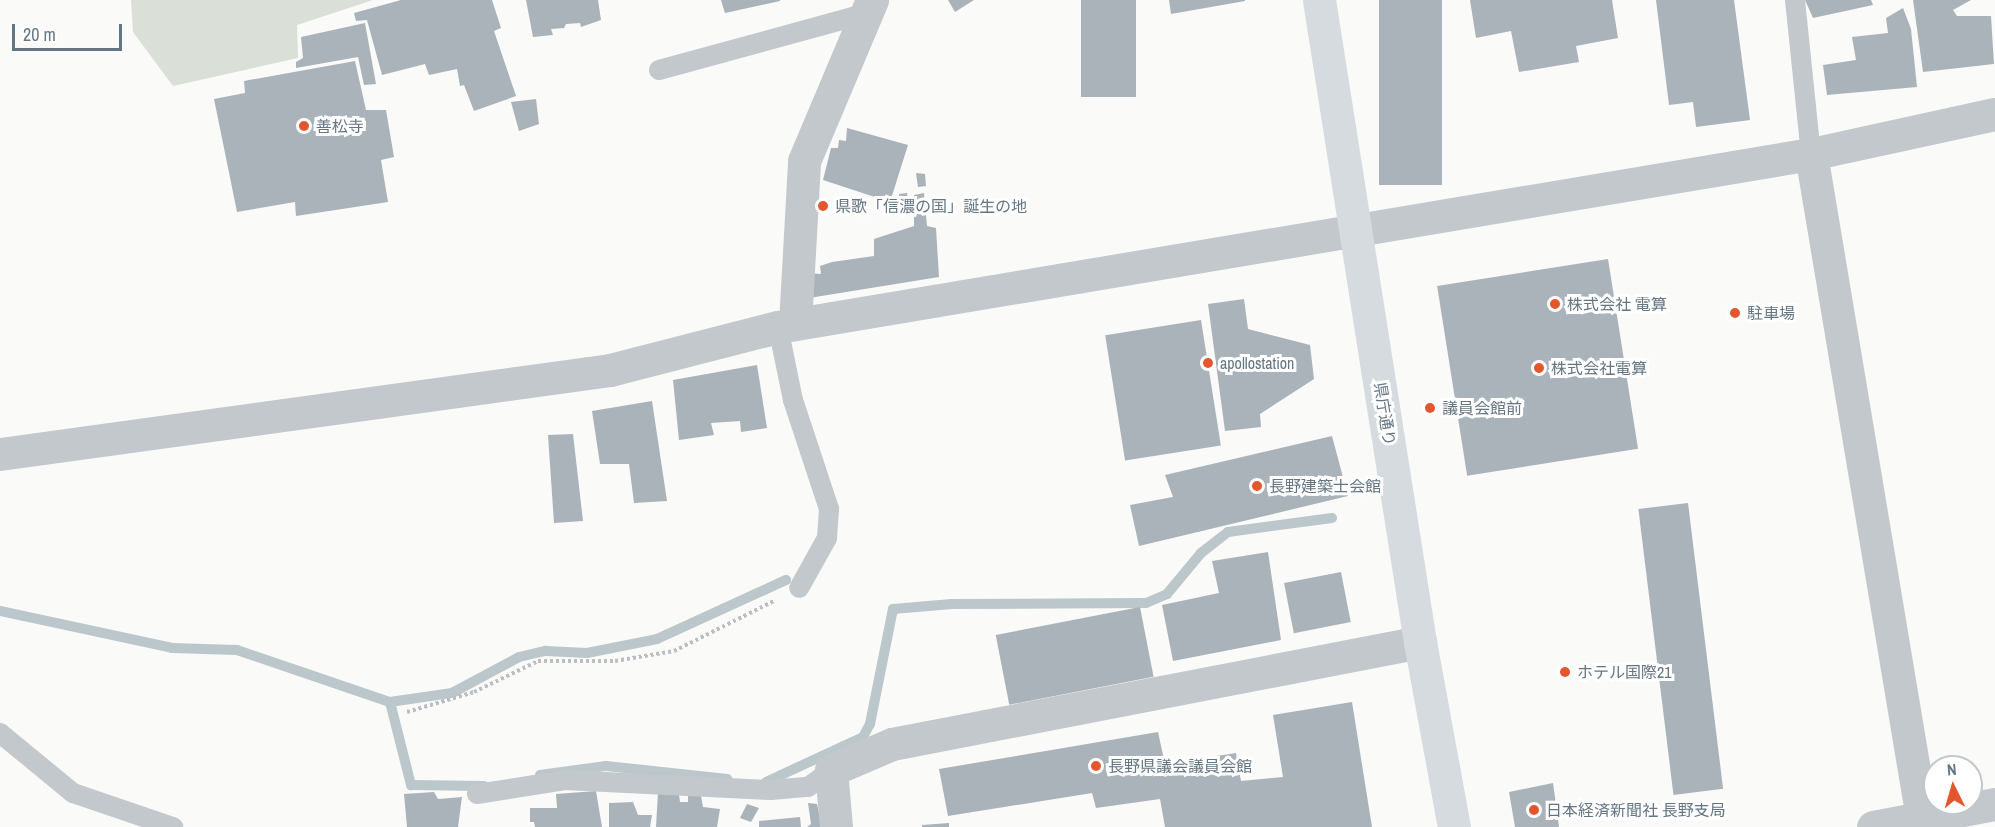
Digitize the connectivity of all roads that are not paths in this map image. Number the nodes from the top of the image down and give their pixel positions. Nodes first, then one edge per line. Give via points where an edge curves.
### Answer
1 (1319, 0) edge
2 (1795, 0) edge
3 (870, 7) edge
4 (659, 70) dead end
5 (1995, 114) edge
6 (1811, 154) junction
7 (1357, 229) junction
8 (787, 325) junction
9 (0, 454) edge
10 (799, 588) road end
11 (1420, 642) junction
12 (0, 734) edge
13 (831, 770) junction
14 (477, 794) dead end
15 (1995, 804) edge
16 (1922, 818) junction
17 (1962, 819) edge
18 (173, 827) edge
19 (836, 827) edge
20 (1454, 827) edge
21 (1873, 827) edge

1 - 7 main road, 県庁通り
2 - 6 lane
3 - 4 lane
3 - 8 street via 804,161
5 - 6 street
6 - 7 street
6 - 16 street
7 - 8 street
7 - 11 main road, 県庁通り
8 - 9 street via 610,370
8 - 10 lane via 793,400 829,509 827,538
11 - 13 street via 892,744
11 - 20 main road, 県庁通り
12 - 18 lane via 73,793
13 - 14 lane via 808,787 771,790 564,780
13 - 19 street
15 - 17 street
16 - 17 street
16 - 21 street

